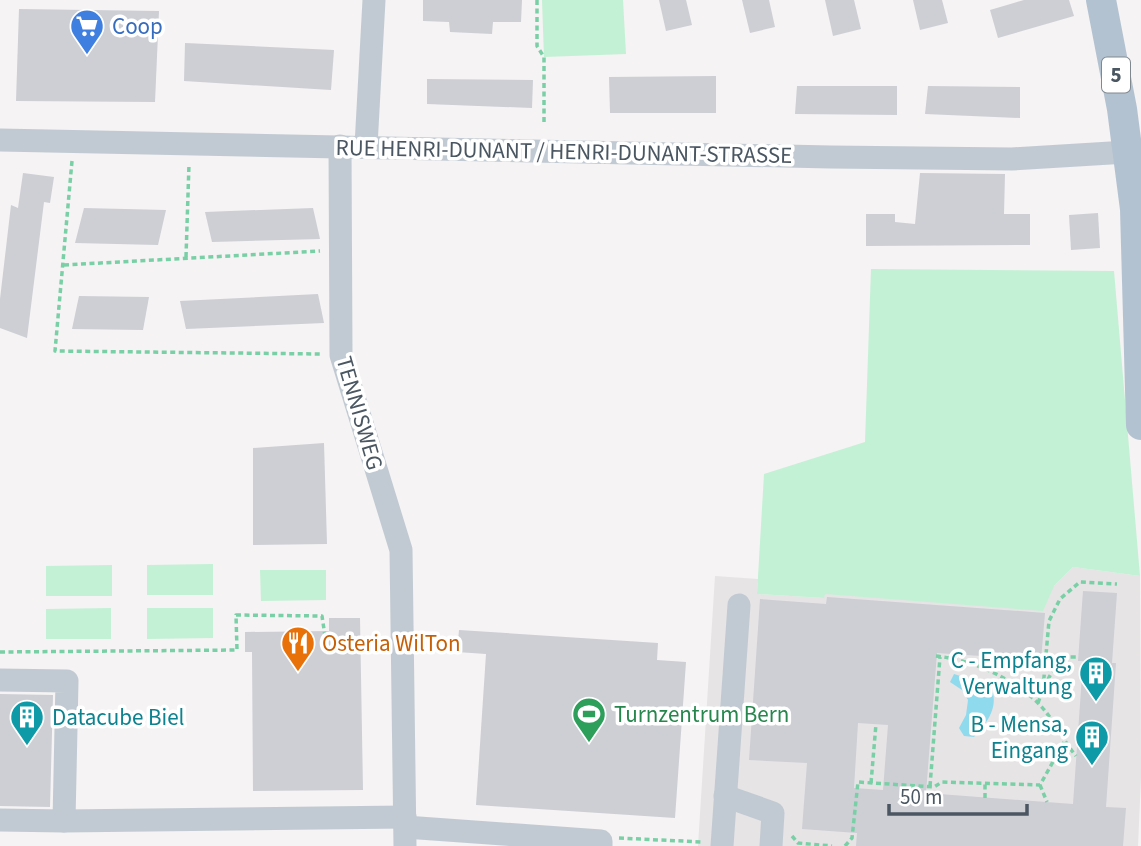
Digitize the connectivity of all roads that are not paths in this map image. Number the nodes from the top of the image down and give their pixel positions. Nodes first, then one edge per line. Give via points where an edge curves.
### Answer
1 (374, 0) edge
2 (1101, 0) edge
3 (0, 140) edge
4 (340, 146) junction
5 (366, 146) junction
6 (1127, 152) junction
7 (1141, 421) edge
8 (739, 604) dead end
9 (0, 680) edge
10 (725, 796) junction
11 (0, 820) edge
12 (64, 821) junction
13 (405, 830) edge
14 (601, 843) edge
15 (722, 845) edge
16 (771, 846) edge

1 - 5 street
2 - 6 main road, 5
3 - 4 street, RUE HENRI-DUNANT / HENRI-DUNANT-STRASSE
4 - 5 street, RUE HENRI-DUNANT / HENRI-DUNANT-STRASSE
4 - 13 street, TENNISWEG via 341,355 401,550
5 - 6 street, RUE HENRI-DUNANT / HENRI-DUNANT-STRASSE via 1012,159
6 - 7 main road, 5 via 1135,209
8 - 10 street
9 - 12 street via 67,681
10 - 15 street
10 - 16 street via 773,813
11 - 12 street
12 - 13 street
13 - 14 street

